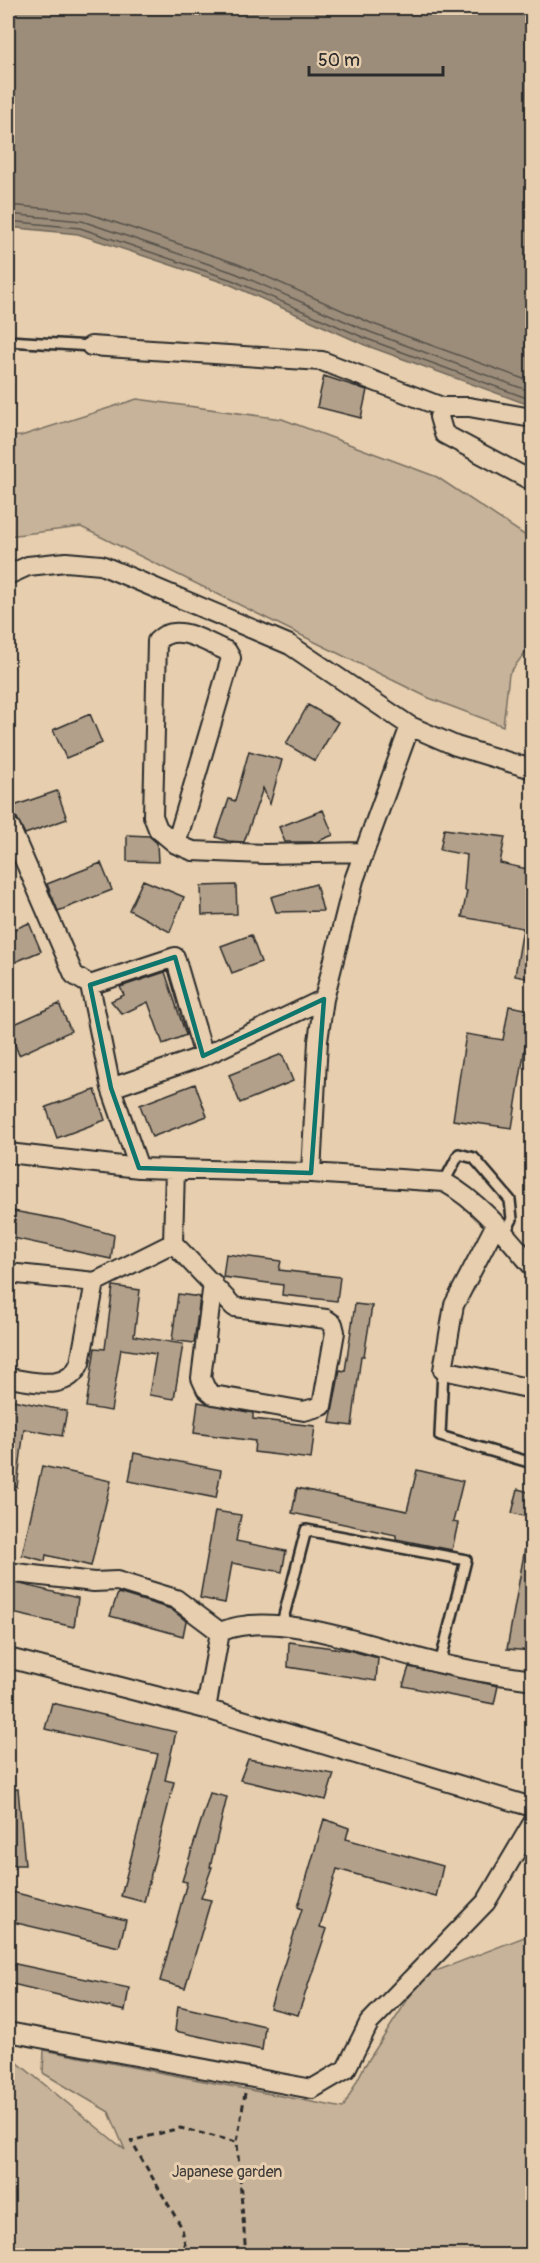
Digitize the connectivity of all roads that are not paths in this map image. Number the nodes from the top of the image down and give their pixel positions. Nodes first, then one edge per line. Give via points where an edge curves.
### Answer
1 (8, 341) edge
2 (91, 346) joint
3 (442, 407) junction
4 (532, 418) edge
5 (532, 481) edge
6 (8, 575) edge
7 (410, 726) junction
8 (532, 769) edge
9 (10, 826) dead end
10 (176, 844) junction
11 (364, 852) junction
12 (90, 985) junction
13 (324, 999) junction
14 (204, 1056) junction
15 (111, 1088) junction
16 (8, 1153) edge
17 (139, 1168) junction
18 (175, 1169) junction
19 (311, 1173) junction
20 (444, 1182) junction
21 (500, 1229) junction
22 (173, 1243) junction
23 (532, 1266) edge
24 (8, 1273) edge
25 (95, 1282) junction
26 (213, 1283) junction
27 (443, 1370) junction
28 (8, 1378) edge
29 (532, 1389) edge
30 (532, 1463) edge
31 (16, 1573) dead end
32 (282, 1623) junction
33 (220, 1632) junction
34 (8, 1658) edge
35 (440, 1664) junction
36 (532, 1680) edge
37 (206, 1709) junction
38 (532, 1807) edge
39 (532, 1824) edge
40 (8, 2032) edge

1 - 2 lane
2 - 3 street via 322,361
3 - 4 street via 469,407
3 - 5 street via 439,417 444,434
6 - 7 street via 28,566 66,562 101,565 290,645
7 - 8 street via 456,746
7 - 11 street
9 - 12 street via 74,975
10 - 10 street via 158,830 153,816 157,641 164,634 178,631 226,651 231,658
10 - 11 street via 210,852
11 - 13 street
12 - 14 street via 175,957
12 - 15 street
13 - 14 street
13 - 19 street
14 - 15 street
15 - 17 street
16 - 17 street
17 - 18 street
18 - 19 street
18 - 22 street
19 - 20 street
20 - 21 street via 460,1191
20 - 21 lane via 459,1154 474,1158 510,1200 512,1219
21 - 23 street
21 - 27 street via 454,1305
22 - 25 street
22 - 26 street
24 - 25 street
25 - 28 street via 75,1374 58,1383
26 - 26 street via 234,1307 326,1319 333,1324 335,1332 322,1406 304,1411 213,1395 206,1389 201,1378
27 - 29 street
27 - 30 lane via 440,1436
31 - 33 street via 117,1581 176,1599
32 - 33 street via 234,1626
32 - 35 street
32 - 35 lane via 306,1530 466,1560
33 - 37 street
34 - 37 street
35 - 36 street
37 - 38 street
39 - 40 street via 486,1902 369,2023 346,2069 312,2089

